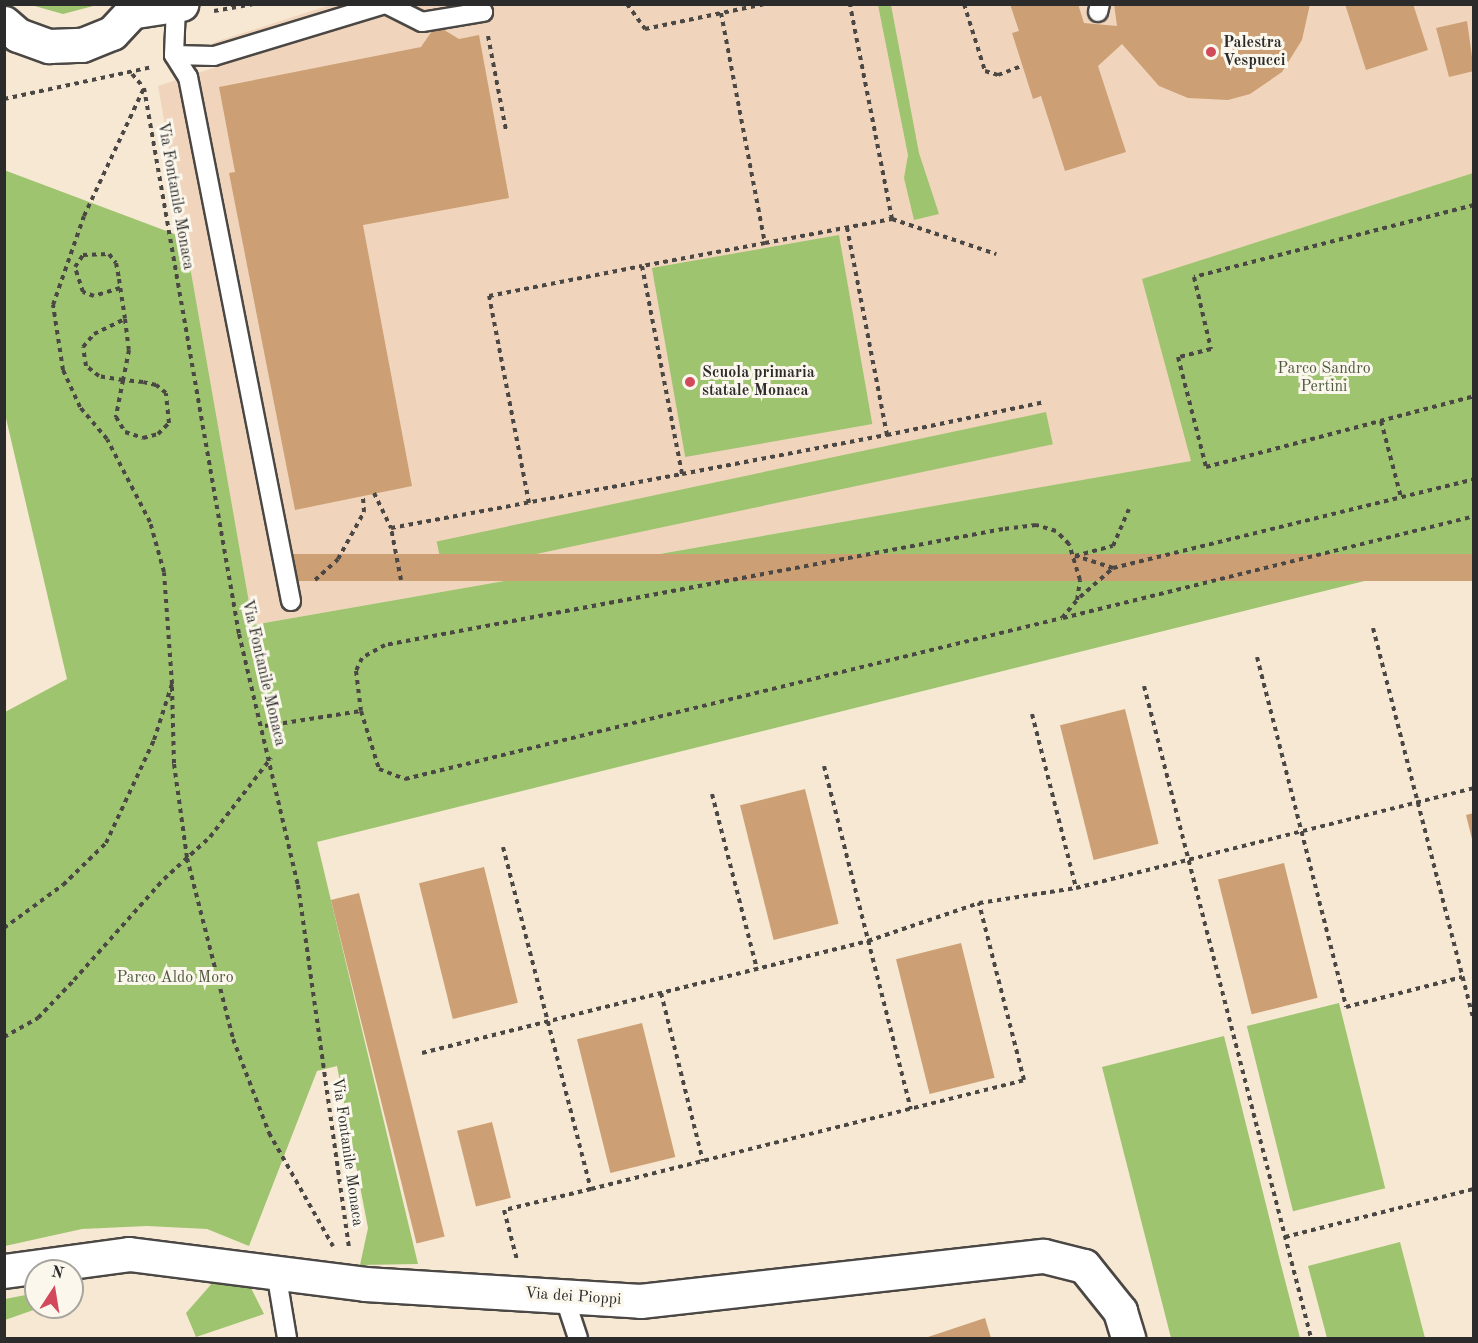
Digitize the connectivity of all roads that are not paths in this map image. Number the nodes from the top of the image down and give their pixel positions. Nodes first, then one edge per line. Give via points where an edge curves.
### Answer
1 (385, 4) edge
2 (179, 6) edge
3 (137, 8) edge
4 (483, 12) road end
5 (9, 33) edge
6 (174, 55) junction
7 (291, 601) dead end
8 (4, 1271) edge
9 (276, 1272) junction
10 (564, 1296) junction
11 (1124, 1325) edge
12 (287, 1338) edge
13 (578, 1338) edge

1 - 4 lane via 422,22
1 - 6 lane via 214,56
2 - 3 street
2 - 6 lane
3 - 5 street via 112,33 81,45 49,46
6 - 7 lane via 188,77
8 - 9 street, Via dei Pioppi via 129,1254
9 - 10 street, Via dei Pioppi via 353,1282
9 - 12 lane
10 - 11 street, Via dei Pioppi via 640,1301 1044,1256 1084,1266
10 - 13 lane

